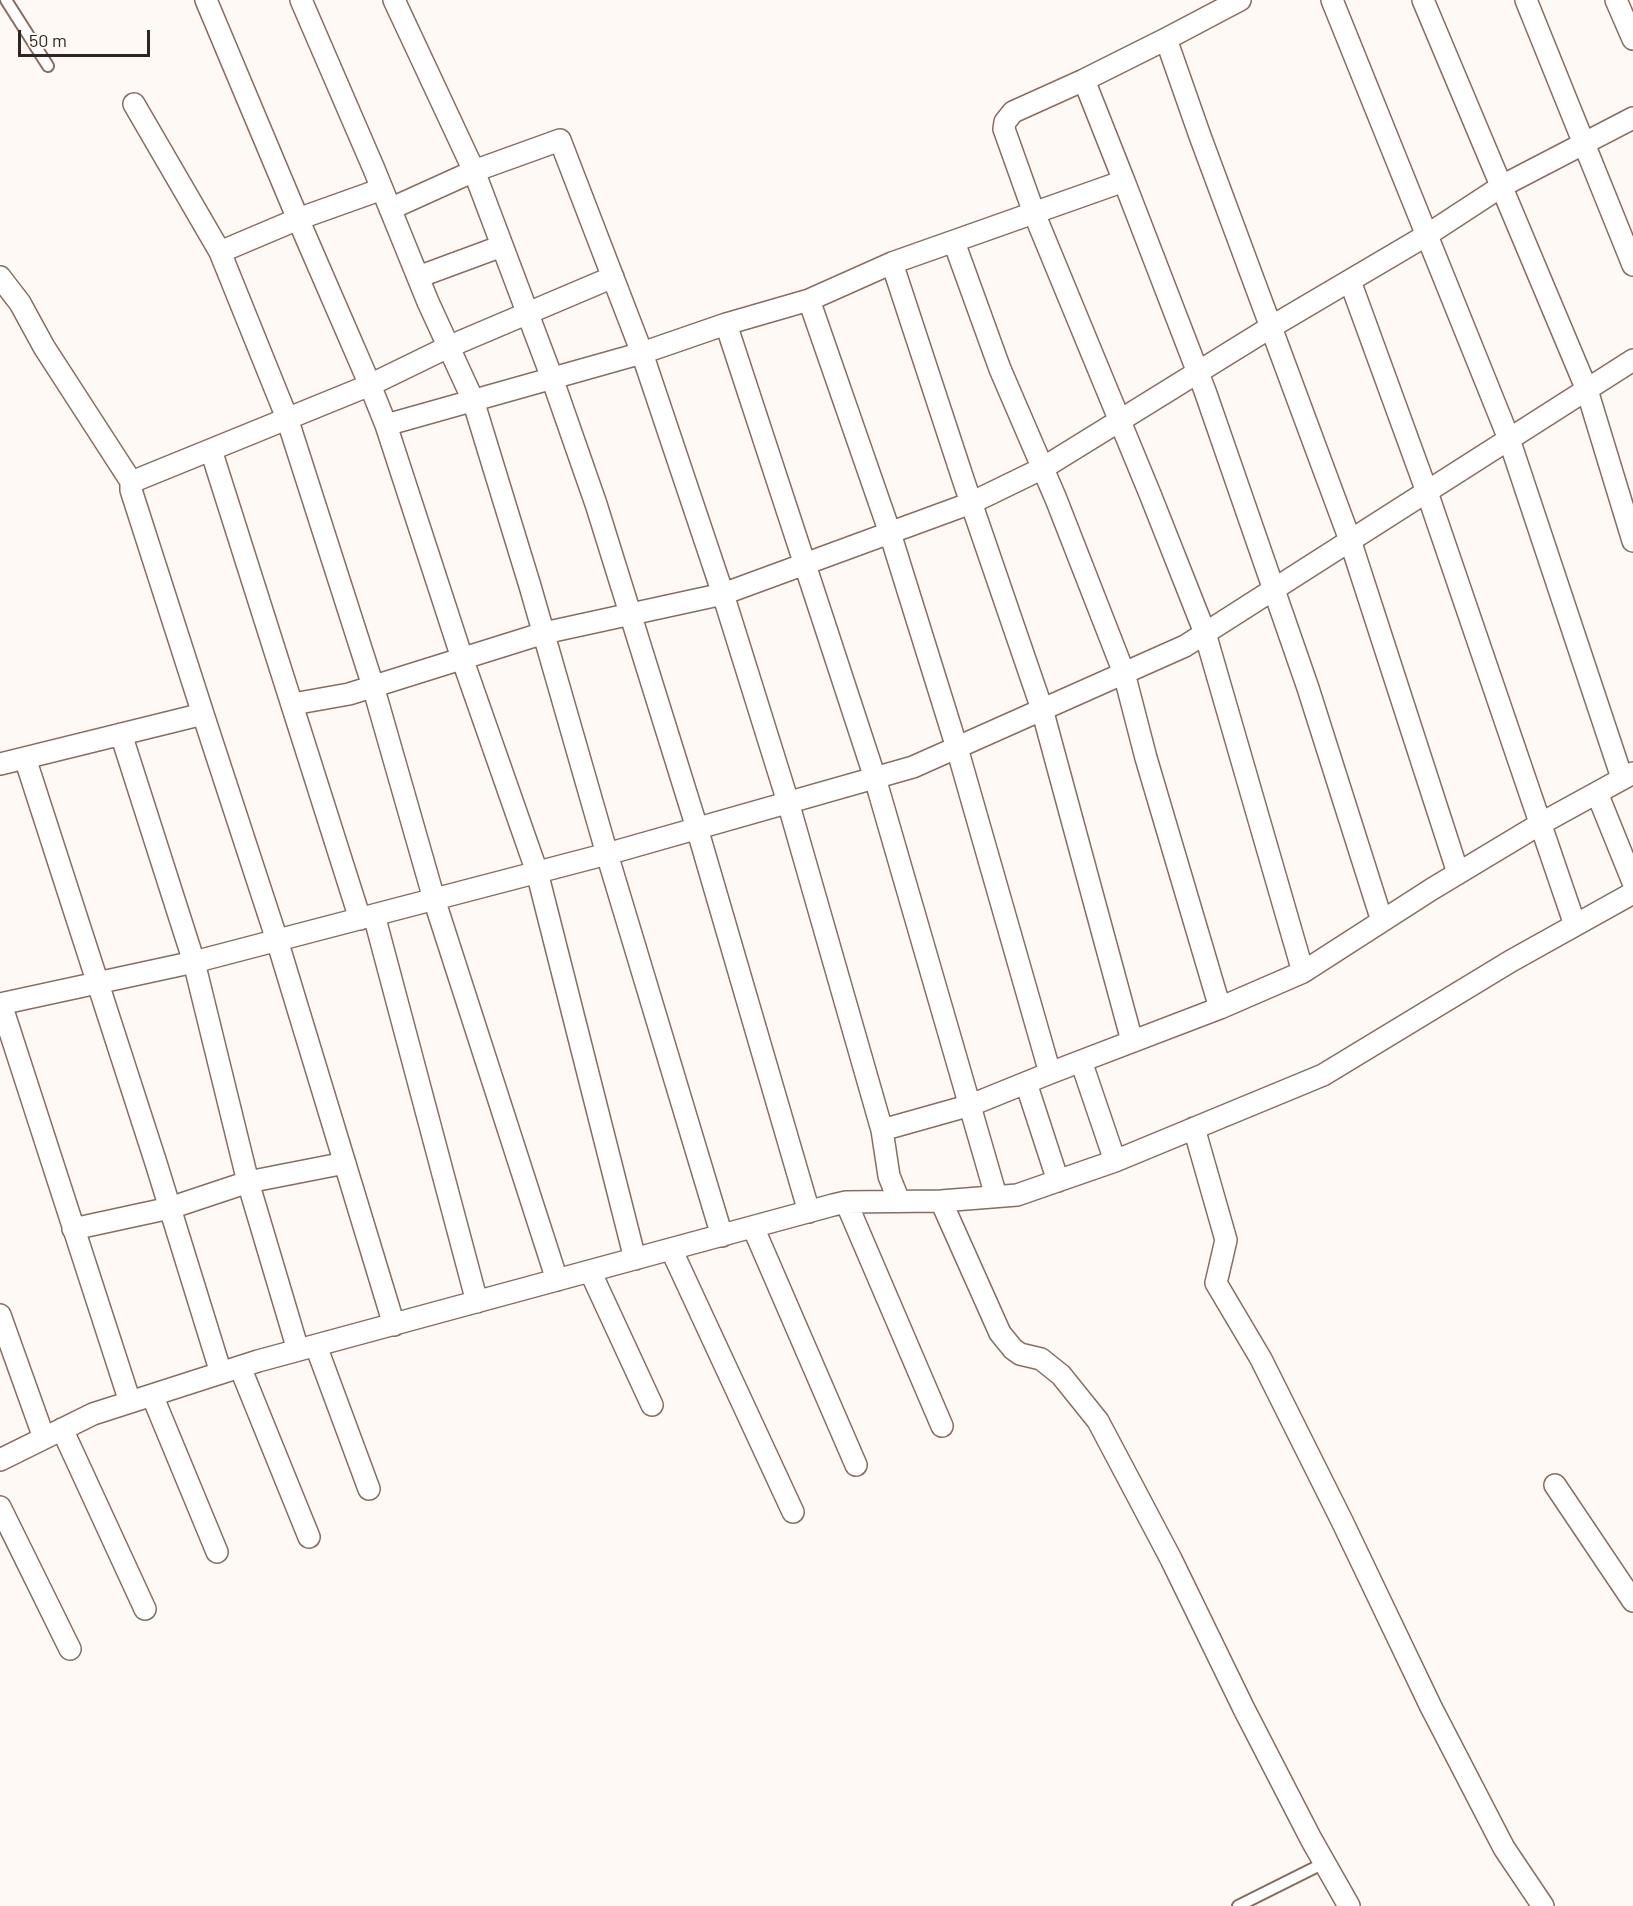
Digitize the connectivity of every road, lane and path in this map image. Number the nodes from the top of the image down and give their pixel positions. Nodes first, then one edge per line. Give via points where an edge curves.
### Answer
1 (6, 0) edge
2 (206, 0) edge
3 (301, 0) edge
4 (394, 0) edge
5 (1240, 0) edge
6 (1332, 0) edge
7 (1423, 0) edge
8 (1526, 0) edge
9 (1616, 0) edge
10 (1166, 39) junction
11 (1633, 39) edge
12 (48, 66) dead end
13 (1084, 80) junction
14 (134, 104) dead end
15 (1633, 118) edge
16 (1585, 145) junction
17 (474, 171) junction
18 (1124, 182) junction
19 (1502, 186) junction
20 (386, 199) junction
21 (1034, 213) junction
22 (298, 219) junction
23 (1427, 235) junction
24 (954, 242) junction
25 (502, 246) junction
26 (220, 252) junction
27 (892, 263) junction
28 (1633, 265) edge
29 (418, 277) junction
30 (612, 277) junction
31 (0, 278) edge
32 (1350, 281) junction
33 (809, 300) junction
34 (528, 313) junction
35 (726, 324) junction
36 (1271, 327) junction
37 (448, 347) junction
38 (642, 353) junction
39 (1633, 360) edge
40 (1197, 374) junction
41 (552, 378) junction
42 (370, 385) junction
43 (1587, 390) junction
44 (473, 400) junction
45 (287, 418) junction
46 (1119, 422) junction
47 (386, 425) junction
48 (1509, 439) junction
49 (211, 450) junction
50 (1042, 468) junction
51 (132, 483) junction
52 (1427, 492) junction
53 (971, 503) junction
54 (890, 532) junction
55 (1350, 540) junction
56 (1633, 541) edge
57 (804, 564) junction
58 (1272, 590) junction
59 (723, 594) junction
60 (631, 615) junction
61 (544, 633) junction
62 (1204, 633) junction
63 (462, 658) junction
64 (1124, 673) junction
65 (373, 686) junction
66 (293, 704) junction
67 (1042, 709) junction
68 (203, 714) junction
69 (121, 734) junction
70 (957, 748) junction
71 (25, 758) junction
72 (0, 764) edge
73 (1627, 776) edge
74 (875, 778) junction
75 (1598, 793) junction
76 (788, 802) junction
77 (1540, 824) junction
78 (698, 828) junction
79 (607, 854) junction
80 (537, 872) junction
81 (1458, 873) junction
82 (1633, 882) edge
83 (1633, 893) edge
84 (434, 899) junction
85 (367, 917) junction
86 (1382, 921) junction
87 (1575, 925) junction
88 (277, 940) junction
89 (194, 962) junction
90 (1303, 972) junction
91 (97, 984) junction
92 (1, 1004) edge
93 (1220, 1008) junction
94 (1132, 1041) junction
95 (1081, 1061) junction
96 (1050, 1073) junction
97 (1026, 1083) junction
98 (971, 1106) junction
99 (1194, 1128) junction
100 (882, 1130) junction
101 (1115, 1161) junction
102 (345, 1163) junction
103 (1058, 1181) junction
104 (248, 1182) junction
105 (996, 1196) junction
106 (899, 1201) junction
107 (941, 1201) junction
108 (846, 1202) junction
109 (170, 1208) junction
110 (809, 1212) junction
111 (753, 1227) junction
112 (73, 1229) junction
113 (722, 1236) junction
114 (671, 1249) junction
115 (635, 1259) junction
116 (590, 1271) junction
117 (557, 1280) junction
118 (477, 1302) junction
119 (0, 1316) edge
120 (394, 1324) junction
121 (307, 1348) junction
122 (230, 1370) junction
123 (152, 1395) junction
124 (130, 1402) junction
125 (652, 1405) dead end
126 (942, 1426) dead end
127 (53, 1434) junction
128 (0, 1460) edge
129 (856, 1465) dead end
130 (1555, 1485) dead end
131 (369, 1489) dead end
132 (0, 1507) edge
133 (793, 1512) dead end
134 (309, 1537) dead end
135 (217, 1552) dead end
136 (1633, 1600) edge
137 (146, 1609) dead end
138 (70, 1648) dead end
139 (1324, 1863) junction
140 (1238, 1906) edge
141 (1349, 1906) edge
142 (1543, 1906) edge

1 - 12 lane
2 - 22 street
3 - 20 street
4 - 17 street
5 - 10 street
6 - 23 street
7 - 19 street
8 - 16 street
9 - 11 street
10 - 13 street
10 - 36 street
13 - 18 street
13 - 21 street via 1020,109 1005,122 1004,129
14 - 26 street
15 - 16 street
16 - 19 street
16 - 28 street
17 - 20 street
17 - 25 street
17 - 30 street via 560,141
18 - 21 street
18 - 40 street
19 - 23 street
19 - 43 street
20 - 22 street
20 - 29 street
21 - 24 street
21 - 46 street
22 - 26 street
22 - 42 street
23 - 32 street
23 - 48 street
24 - 27 street
24 - 50 street via 1000,369
25 - 29 street
25 - 34 street
26 - 45 street
27 - 33 street
27 - 53 street
29 - 37 street
30 - 34 street
30 - 38 street
31 - 51 street via 20,303
32 - 36 street
32 - 52 street
33 - 35 street
33 - 54 street
34 - 37 street
34 - 41 street
35 - 38 street
35 - 57 street
36 - 40 street
36 - 55 street
37 - 42 street
37 - 44 street
38 - 41 street
38 - 59 street
39 - 43 street
40 - 46 street
40 - 58 street
41 - 44 street
41 - 60 street
42 - 45 street
42 - 47 street
43 - 48 street
43 - 56 street
44 - 47 street
44 - 61 street
45 - 49 street
45 - 65 street
46 - 50 street
46 - 62 street
47 - 63 street
48 - 52 street
48 - 73 street
49 - 51 street
49 - 66 street
50 - 53 street
50 - 64 street
51 - 68 street via 131,490
52 - 55 street
52 - 77 street
53 - 54 street
53 - 67 street
54 - 57 street
54 - 70 street
55 - 58 street
55 - 81 street
57 - 59 street
57 - 74 street
58 - 62 street
58 - 86 street via 1308,688
59 - 60 street
59 - 76 street
60 - 61 street
60 - 78 street
61 - 63 street
61 - 79 street
62 - 64 street via 1185,646
62 - 90 street
63 - 65 street
63 - 80 street
64 - 67 street
64 - 93 street
65 - 66 street
65 - 84 street
66 - 85 street
67 - 70 street
67 - 94 street
68 - 69 street
68 - 88 street
69 - 71 street
69 - 89 street
70 - 74 street
70 - 96 street
71 - 72 street
71 - 91 street
73 - 75 street
74 - 76 street
74 - 98 street
75 - 77 street
75 - 82 street
76 - 78 street
76 - 100 street
77 - 81 street
77 - 87 street
78 - 79 street
78 - 110 street
79 - 80 street
79 - 113 street
80 - 84 street
80 - 115 street
81 - 86 street
83 - 87 street
84 - 85 street
84 - 117 street
85 - 88 street
85 - 118 street
86 - 90 street
87 - 99 street via 1323,1075
88 - 89 street
88 - 102 street
89 - 91 street
89 - 104 street
90 - 93 street
91 - 92 street
91 - 109 street
92 - 112 street
93 - 94 street
94 - 95 street
95 - 96 street
95 - 101 street
96 - 97 street
97 - 98 street
97 - 103 street
98 - 100 street
98 - 105 street
99 - 101 street
99 - 142 street via 1226,1240 1216,1283 1261,1359 1504,1848
100 - 106 street via 889,1176
101 - 103 street
102 - 104 street
102 - 120 street
103 - 105 street via 1017,1195
104 - 109 street
104 - 121 street
105 - 107 street
106 - 107 street
106 - 108 street
107 - 139 street via 1000,1333 1020,1354 1041,1359 1061,1375 1098,1421
108 - 110 street
108 - 126 street
109 - 112 street
109 - 122 street
110 - 111 street
111 - 113 street
111 - 129 street
112 - 124 street
113 - 114 street
114 - 115 street
114 - 133 street
115 - 116 street
116 - 117 street
116 - 125 street
117 - 118 street
118 - 120 street
119 - 127 street
120 - 121 street
121 - 122 street
121 - 131 street
122 - 123 street
122 - 134 street
123 - 124 street
123 - 135 street
124 - 127 street via 93,1414
127 - 128 street
127 - 137 street
130 - 136 street
132 - 138 street
139 - 140 lane
139 - 141 street

